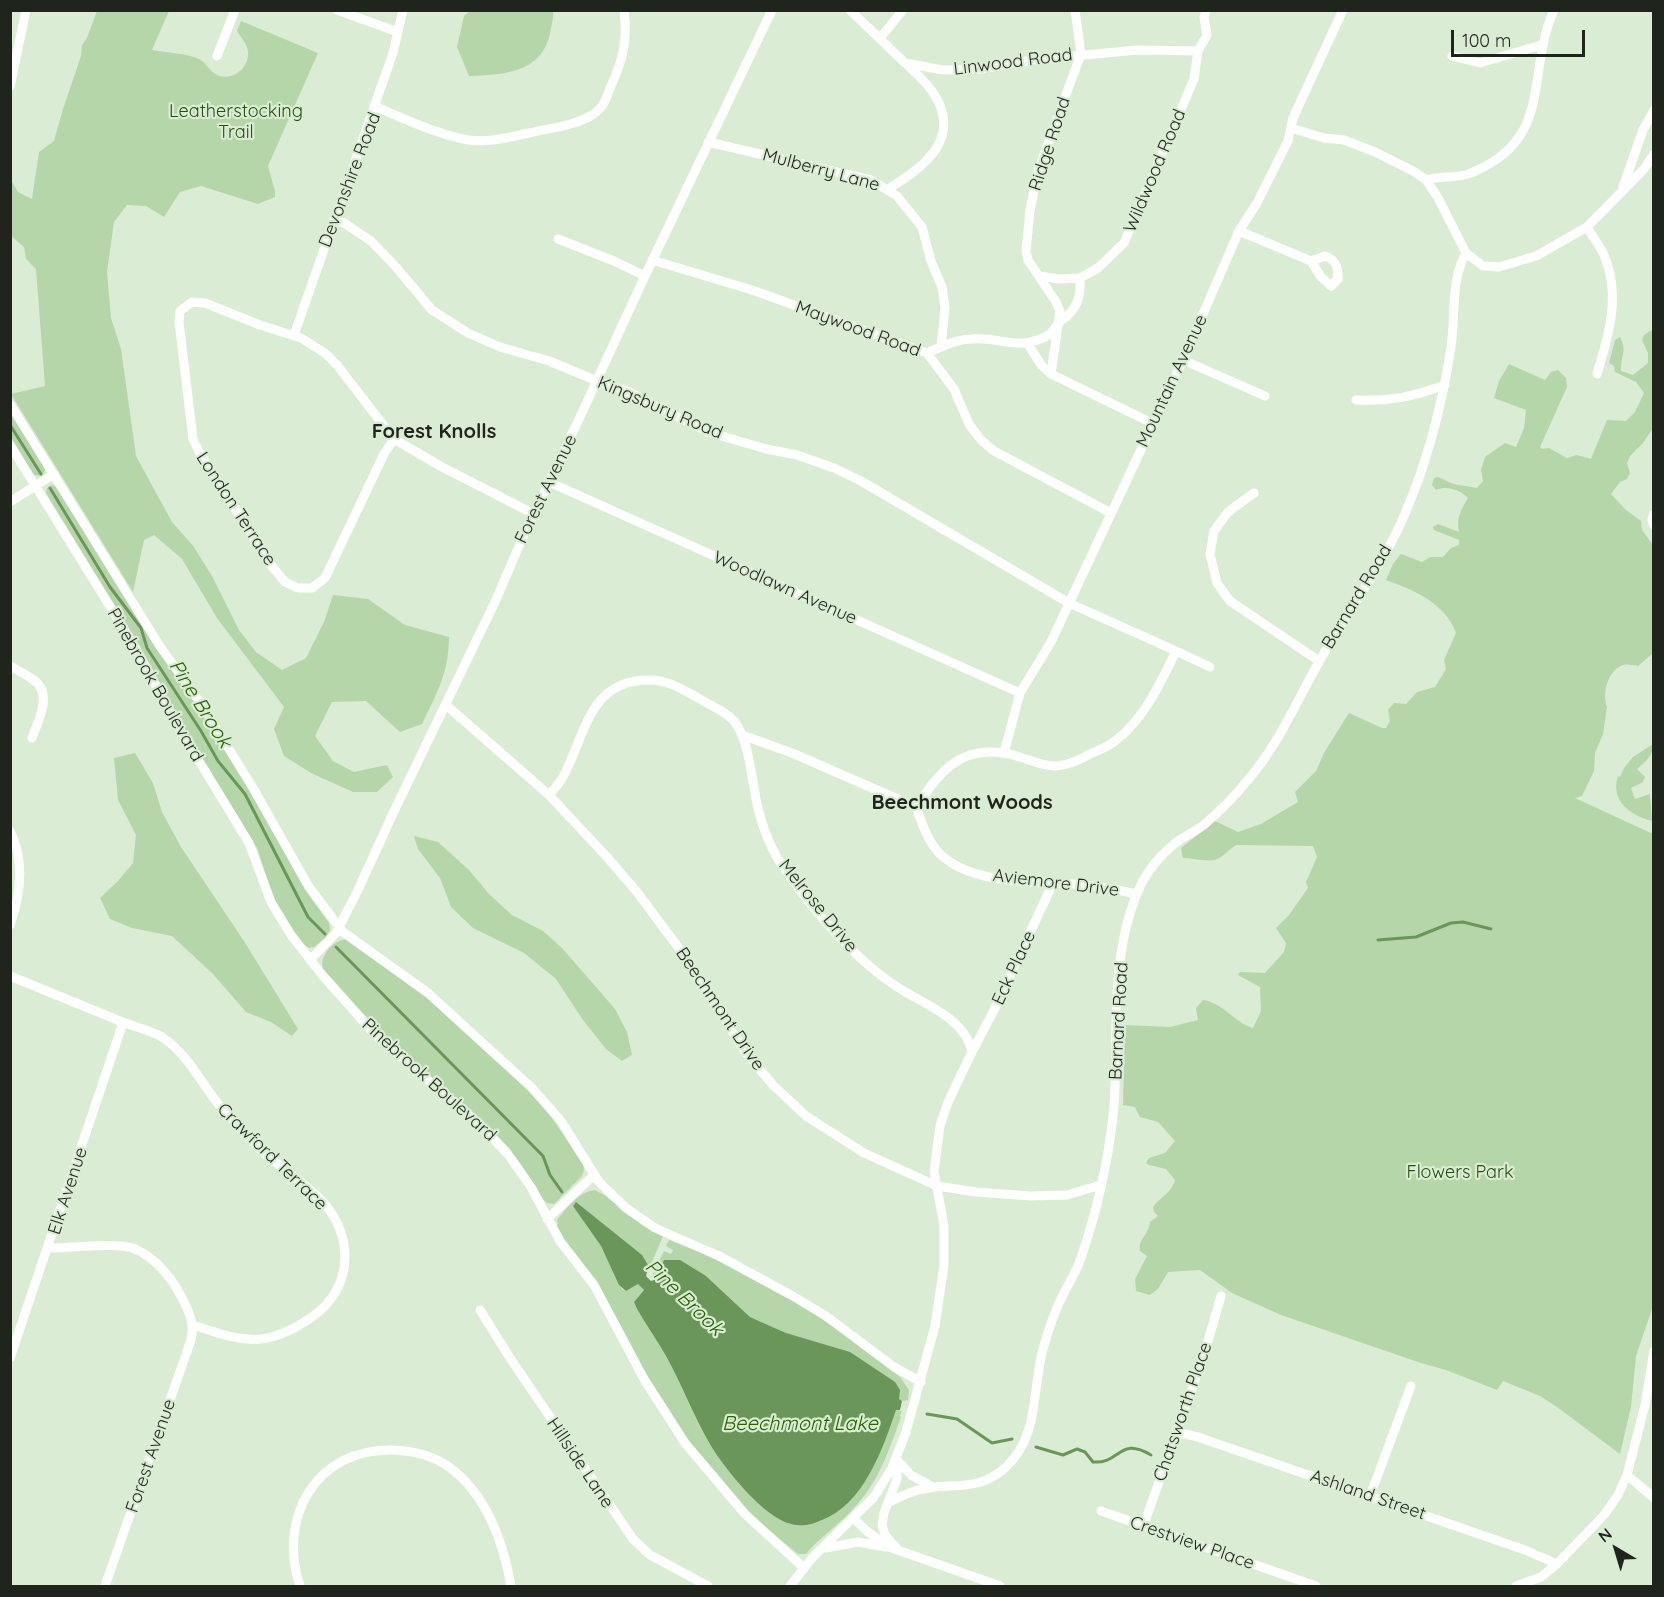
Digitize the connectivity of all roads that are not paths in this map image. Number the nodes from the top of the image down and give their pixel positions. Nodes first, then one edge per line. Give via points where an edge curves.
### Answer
1 (26, 10) edge
2 (235, 10) edge
3 (337, 10) edge
4 (403, 10) edge
5 (624, 10) edge
6 (772, 10) edge
7 (850, 10) edge
8 (903, 10) edge
9 (1075, 10) edge
10 (1206, 10) edge
11 (1343, 10) edge
12 (1554, 10) edge
13 (398, 32) junction
14 (15, 39) edge
15 (880, 39) junction
16 (1541, 45) junction
17 (1198, 51) junction
18 (1082, 54) junction
19 (217, 56) dead end
20 (1452, 56) dead end
21 (906, 63) junction
22 (10, 87) edge
23 (374, 106) junction
24 (1653, 110) edge
25 (1291, 129) junction
26 (708, 142) junction
27 (1653, 154) edge
28 (1426, 180) junction
29 (888, 189) junction
30 (1622, 190) junction
31 (334, 219) junction
32 (1587, 227) junction
33 (1239, 231) junction
34 (558, 239) dead end
35 (1466, 254) junction
36 (652, 260) junction
37 (1311, 261) dead end
38 (645, 276) junction
39 (1039, 276) junction
40 (1080, 278) junction
41 (1060, 322) junction
42 (294, 335) junction
43 (1027, 343) junction
44 (941, 347) junction
45 (927, 353) junction
46 (1183, 360) junction
47 (1051, 374) junction
48 (1597, 374) dead end
49 (597, 381) junction
50 (1445, 385) junction
51 (1265, 396) dead end
52 (1356, 400) dead end
53 (10, 404) edge
54 (1152, 423) junction
55 (394, 439) junction
56 (10, 445) edge
57 (54, 474) junction
58 (549, 482) junction
59 (36, 486) junction
60 (1254, 493) dead end
61 (10, 502) edge
62 (1111, 513) junction
63 (534, 514) junction
64 (1653, 514) edge
65 (1653, 525) edge
66 (1070, 603) junction
67 (1176, 651) junction
68 (1319, 661) junction
69 (10, 666) edge
70 (1210, 667) dead end
71 (1020, 693) junction
72 (446, 705) junction
73 (742, 735) junction
74 (33, 738) dead end
75 (1004, 753) junction
76 (549, 795) junction
77 (916, 807) junction
78 (10, 831) edge
79 (1053, 883) junction
80 (1137, 894) junction
81 (10, 925) edge
82 (340, 928) junction
83 (310, 960) junction
84 (10, 976) edge
85 (123, 1023) junction
86 (972, 1052) junction
87 (594, 1175) junction
88 (1101, 1185) junction
89 (936, 1186) junction
90 (548, 1219) junction
91 (48, 1248) junction
92 (1221, 1296) dead end
93 (480, 1310) dead end
94 (193, 1325) junction
95 (1653, 1351) edge
96 (10, 1358) edge
97 (921, 1382) junction
98 (1411, 1386) dead end
99 (1176, 1432) junction
100 (896, 1460) junction
101 (1627, 1475) junction
102 (933, 1487) junction
103 (1370, 1496) junction
104 (1653, 1498) edge
105 (888, 1503) junction
106 (1101, 1511) dead end
107 (854, 1519) junction
108 (1143, 1527) junction
109 (822, 1549) junction
110 (896, 1550) junction
111 (1557, 1564) junction
112 (804, 1568) junction
113 (793, 1584) edge
114 (989, 1585) edge
115 (105, 1587) edge
116 (300, 1587) edge
117 (511, 1587) edge
118 (708, 1587) edge
119 (1000, 1587) edge
120 (1316, 1587) edge
121 (1516, 1587) edge

1 - 14 street
2 - 19 street
3 - 13 street
4 - 13 street
5 - 23 street, Devonshire Road via 622,59 603,105 584,120 479,141 426,127
6 - 26 street, Forest Avenue
7 - 15 street
8 - 15 street
9 - 18 street
10 - 17 street, Wildwood Road via 1207,35
11 - 25 street, Mountain Avenue
12 - 16 street
13 - 23 street
14 - 22 street
15 - 21 street
16 - 20 street via 1480,63
16 - 28 street via 1533,109 1527,125 1507,151 1496,161 1468,174
17 - 18 street, Linwood Road
17 - 40 street, Wildwood Road via 1194,79 1124,243 1098,268
18 - 21 street, Linwood Road via 964,71
18 - 39 street, Ridge Road via 1038,168 1026,251
21 - 29 street via 940,104 943,130 932,157
23 - 31 street, Devonshire Road
24 - 30 street
25 - 28 street via 1344,140
25 - 33 street, Mountain Avenue
26 - 29 street, Mulberry Lane via 871,180
26 - 36 street, Forest Avenue
27 - 30 street
28 - 35 street
29 - 44 street, Mulberry Lane via 922,227 942,287 945,308
30 - 32 street
31 - 42 street, Devonshire Road
31 - 49 street, Kingsbury Road via 371,241 432,310 468,333
32 - 35 street via 1536,256 1508,265 1483,266
32 - 48 street via 1604,254 1611,280 1612,320
33 - 37 street
33 - 46 street, Mountain Avenue
34 - 38 street
35 - 50 street, Barnard Road via 1457,275
36 - 38 street, Forest Avenue
36 - 45 street, Maywood Road via 752,290
38 - 49 street, Forest Avenue
39 - 40 street
39 - 41 street, Ridge Road via 1056,302
40 - 41 street via 1080,297 1072,313
41 - 43 street via 1049,335
41 - 47 street
42 - 55 street via 337,365
42 - 55 street, London Terrace via 205,303 192,302 180,311 193,439 232,506 285,582 298,588 312,588 325,578
43 - 44 street via 972,339
43 - 47 street
44 - 45 street
45 - 62 street, Maywood Road via 954,389 969,424 987,445
46 - 51 street
46 - 54 street, Mountain Avenue
47 - 54 street
49 - 58 street, Forest Avenue
49 - 66 street, Kingsbury Road via 626,390 708,432 834,468
50 - 52 street via 1400,399
50 - 68 street, Barnard Road via 1429,450 1402,520
53 - 57 street, Pinebrook Boulevard
54 - 62 street, Mountain Avenue
55 - 63 street
56 - 59 street, Pinebrook Boulevard
57 - 59 street
57 - 82 street, Pinebrook Boulevard via 155,638 201,704 309,887
58 - 63 street, Forest Avenue
58 - 71 street, Woodlawn Avenue
59 - 61 street
59 - 83 street, Pinebrook Boulevard via 243,832 276,912
60 - 68 street via 1228,512 1214,531 1210,554 1217,583 1230,601
62 - 66 street, Mountain Avenue
63 - 72 street, Forest Avenue
64 - 65 street
66 - 67 street
66 - 71 street, Mountain Avenue
67 - 70 street
67 - 75 street via 1143,713 1113,743 1069,765 1038,764
68 - 80 street, Barnard Road via 1281,733 1254,772 1205,824 1166,852
69 - 74 street via 35,681 42,691
71 - 75 street, Mountain Avenue
72 - 76 street, Beechmont Drive
72 - 82 street, Forest Avenue
73 - 76 street, Melrose Drive via 734,721 717,708 668,682 624,684 594,707 566,773
73 - 77 street
73 - 86 street, Melrose Drive via 758,807 775,853 793,881 852,950 897,987 949,1018 964,1033
75 - 77 street via 974,754 949,767
76 - 89 street, Beechmont Drive via 644,901 684,955 745,1052 773,1085 806,1116 851,1146
77 - 79 street, Aviemore Drive via 932,844 960,868 1022,882
78 - 81 street via 20,874 18,901
79 - 80 street, Aviemore Drive via 1108,887
79 - 86 street, Eck Place
80 - 88 street, Barnard Road via 1119,974 1114,1114
82 - 83 street, Forest Avenue
82 - 87 street, Pinebrook Boulevard via 428,993 532,1088 561,1121
83 - 90 street, Pinebrook Boulevard via 378,1038 488,1132 524,1176
84 - 85 street, Crawford Terrace
85 - 91 street, Elk Avenue
85 - 94 street, Crawford Terrace via 145,1028 171,1044 218,1105 254,1143 320,1200 343,1238 345,1274 337,1293 303,1323 255,1341
86 - 89 street via 942,1120 934,1171
87 - 90 street
87 - 97 street, Pinebrook Boulevard via 612,1196 641,1219 791,1295
88 - 89 street, Beechmont Drive via 1067,1195 1030,1196
88 - 102 street, Barnard Road via 1081,1260 1046,1338 1032,1423 1023,1446 1000,1471 980,1482
89 - 97 street via 945,1235 944,1265
90 - 112 street, Pinebrook Boulevard via 565,1249 594,1285 644,1379 685,1443 745,1514
91 - 94 street via 125,1246 144,1255 165,1272 187,1306
91 - 96 street, Elk Avenue
92 - 99 street, Chatsworth Place
93 - 118 street, Hillside Lane via 633,1539 650,1555
94 - 115 street, Forest Avenue
95 - 101 street via 1645,1405
97 - 100 street
98 - 103 street
99 - 103 street, Ashland Street
99 - 108 street, Chatsworth Place
100 - 102 street via 911,1475
100 - 105 street via 897,1479
100 - 107 street via 880,1490
101 - 104 street
101 - 111 street via 1604,1515
102 - 105 street, Barnard Road via 907,1493
103 - 111 street, Ashland Street
105 - 110 street via 883,1528
106 - 108 street, Crestview Place
107 - 109 street
107 - 110 street
108 - 120 street, Crestview Place
109 - 110 street via 858,1542
109 - 112 street
110 - 114 street
111 - 121 street
112 - 113 street
114 - 119 street
116 - 117 street via 292,1544 297,1516 312,1485 350,1458 388,1450 434,1458 472,1487 492,1522

